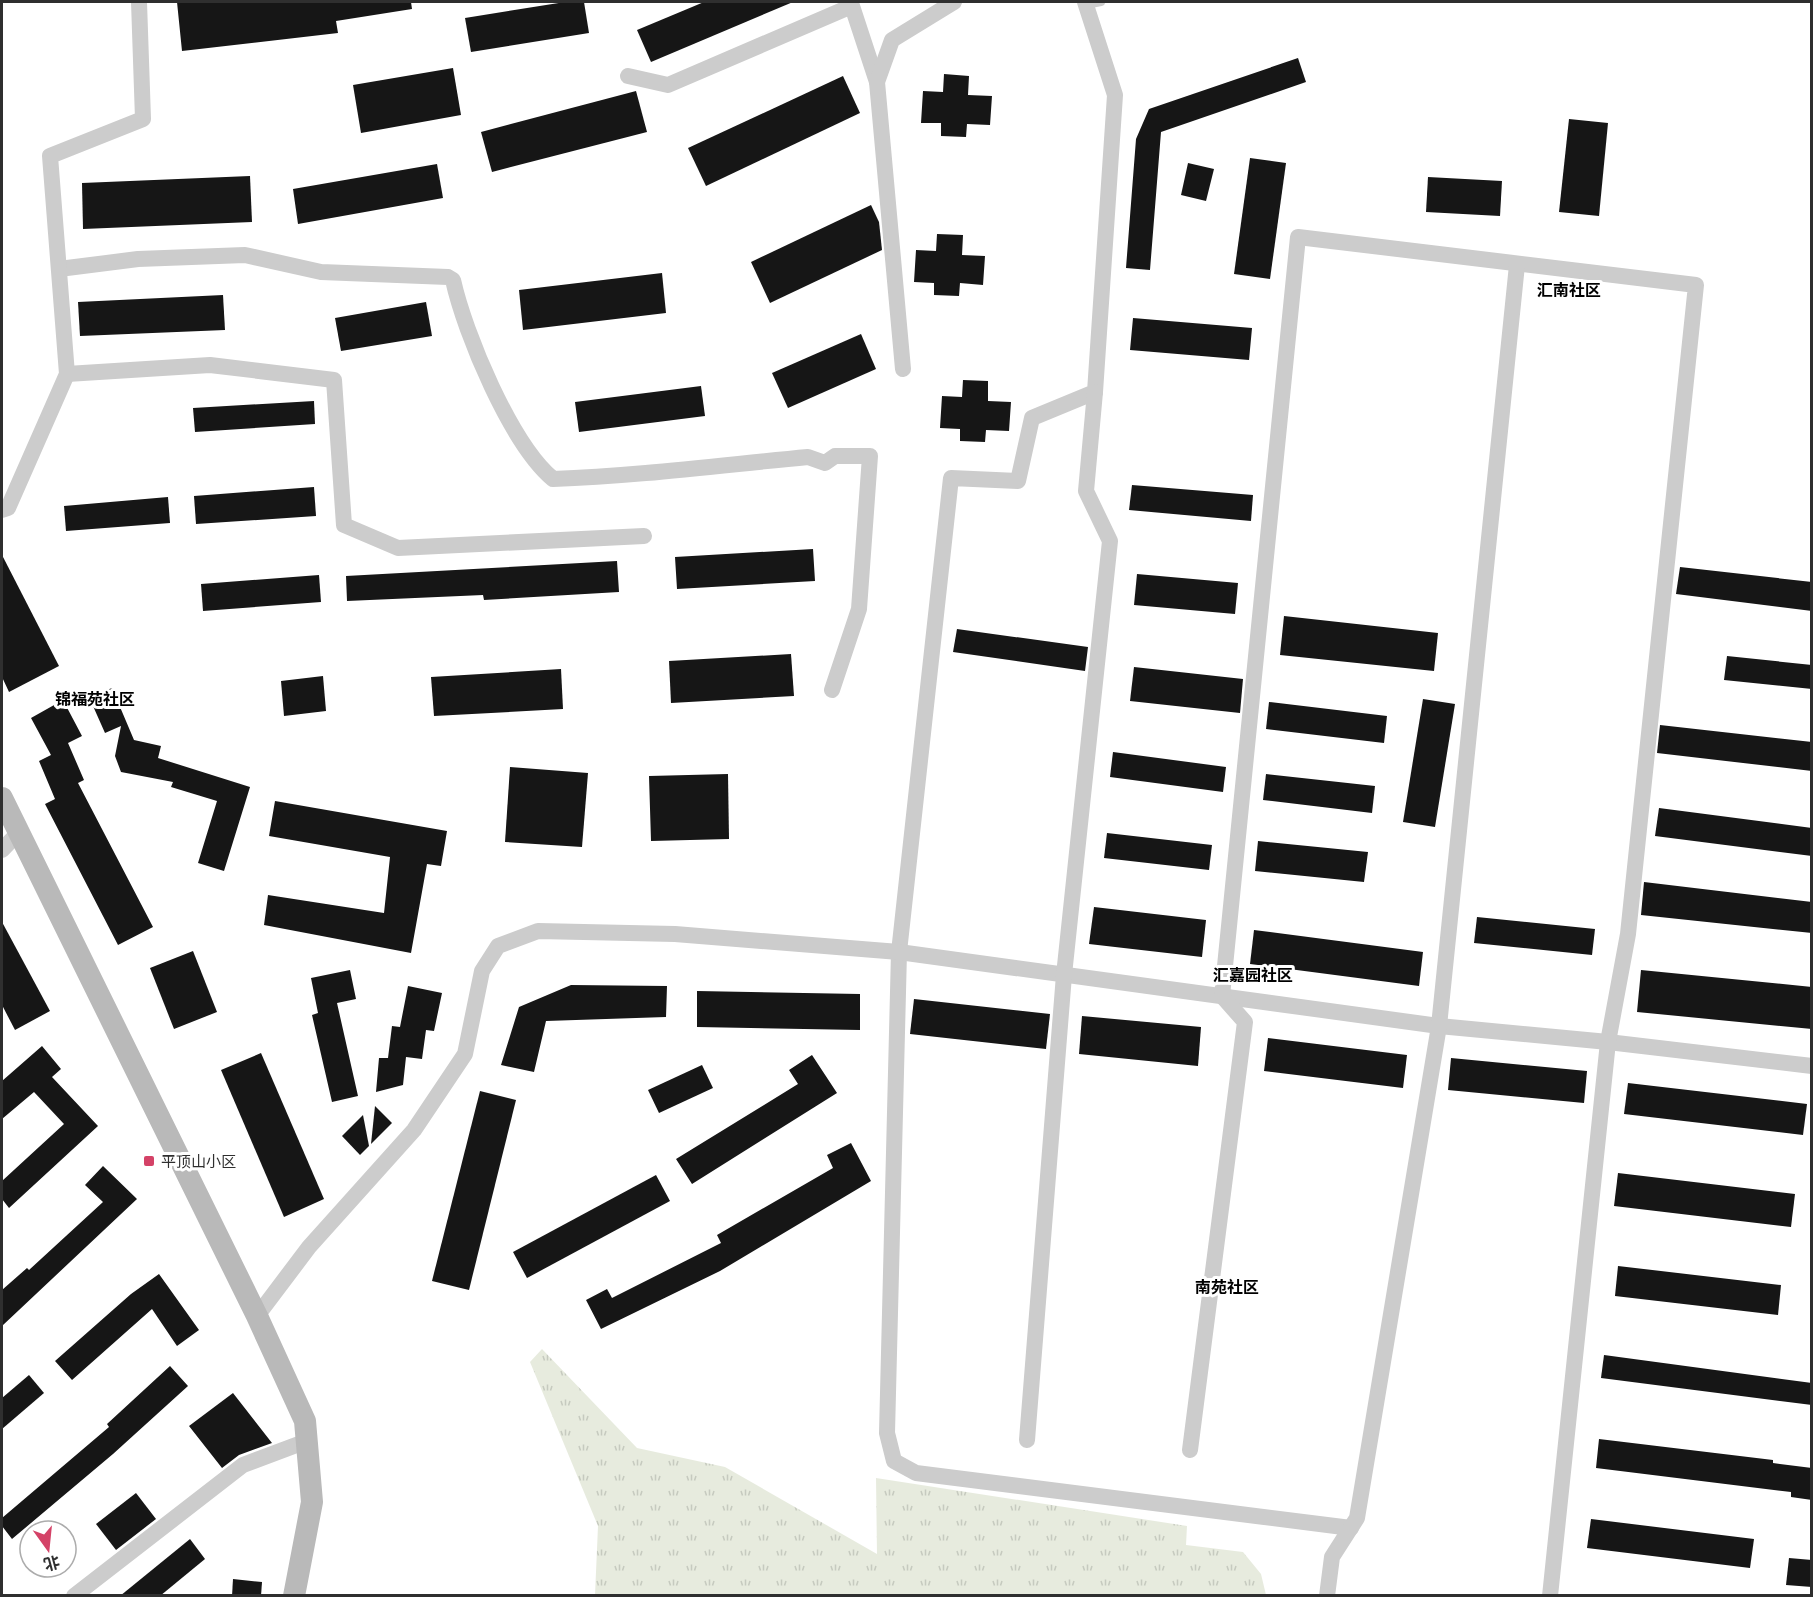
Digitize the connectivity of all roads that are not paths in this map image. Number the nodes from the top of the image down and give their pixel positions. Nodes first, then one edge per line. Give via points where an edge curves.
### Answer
1 (139, 2) edge
2 (954, 2) edge
3 (1091, 3) edge
4 (628, 76) dead end
5 (877, 82) junction
6 (1517, 266) junction
7 (59, 269) junction
8 (903, 369) dead end
9 (67, 374) junction
10 (1095, 392) junction
11 (2, 510) edge
12 (644, 536) dead end
13 (832, 690) dead end
14 (2, 798) edge
15 (20, 831) junction
16 (2, 850) edge
17 (899, 952) junction
18 (1064, 975) junction
19 (1222, 996) junction
20 (1438, 1026) junction
21 (1608, 1042) junction
22 (1812, 1066) edge
23 (256, 1316) junction
24 (1027, 1440) dead end
25 (307, 1441) junction
26 (1190, 1450) dead end
27 (1351, 1528) junction
28 (74, 1596) edge
29 (294, 1596) edge
30 (1327, 1596) edge
31 (1550, 1596) edge

1 - 7 street via 143,119 50,156
2 - 5 street via 892,40
3 - 10 street via 1115,95
4 - 5 street via 668,86 852,6
5 - 8 street
6 - 19 street via 1298,237
6 - 20 street
6 - 21 street via 1696,285 1628,934
7 - 9 street
7 - 13 street via 138,259 245,255 321,272 448,277 453,280 472,344 507,414 538,467 553,479 618,477 656,470 808,458 825,463 835,456 870,456 859,609
9 - 11 street via 8,508
9 - 12 street via 210,365 334,380 344,525 398,548
10 - 17 street via 1032,418 1018,481 951,478
10 - 18 street via 1086,491 1110,541
14 - 15 street
15 - 16 street
15 - 23 street
17 - 18 street
17 - 23 street via 675,934 538,931 498,946 482,971 465,1054 414,1130 309,1247
17 - 27 street via 887,1433 894,1461 916,1473
18 - 19 street
18 - 24 street
19 - 20 street
19 - 26 street via 1245,1022
20 - 21 street
20 - 27 street via 1357,1518
21 - 22 street
21 - 31 street
23 - 25 street via 305,1421
25 - 28 street via 243,1465
25 - 29 street via 312,1502
27 - 30 street via 1332,1557

